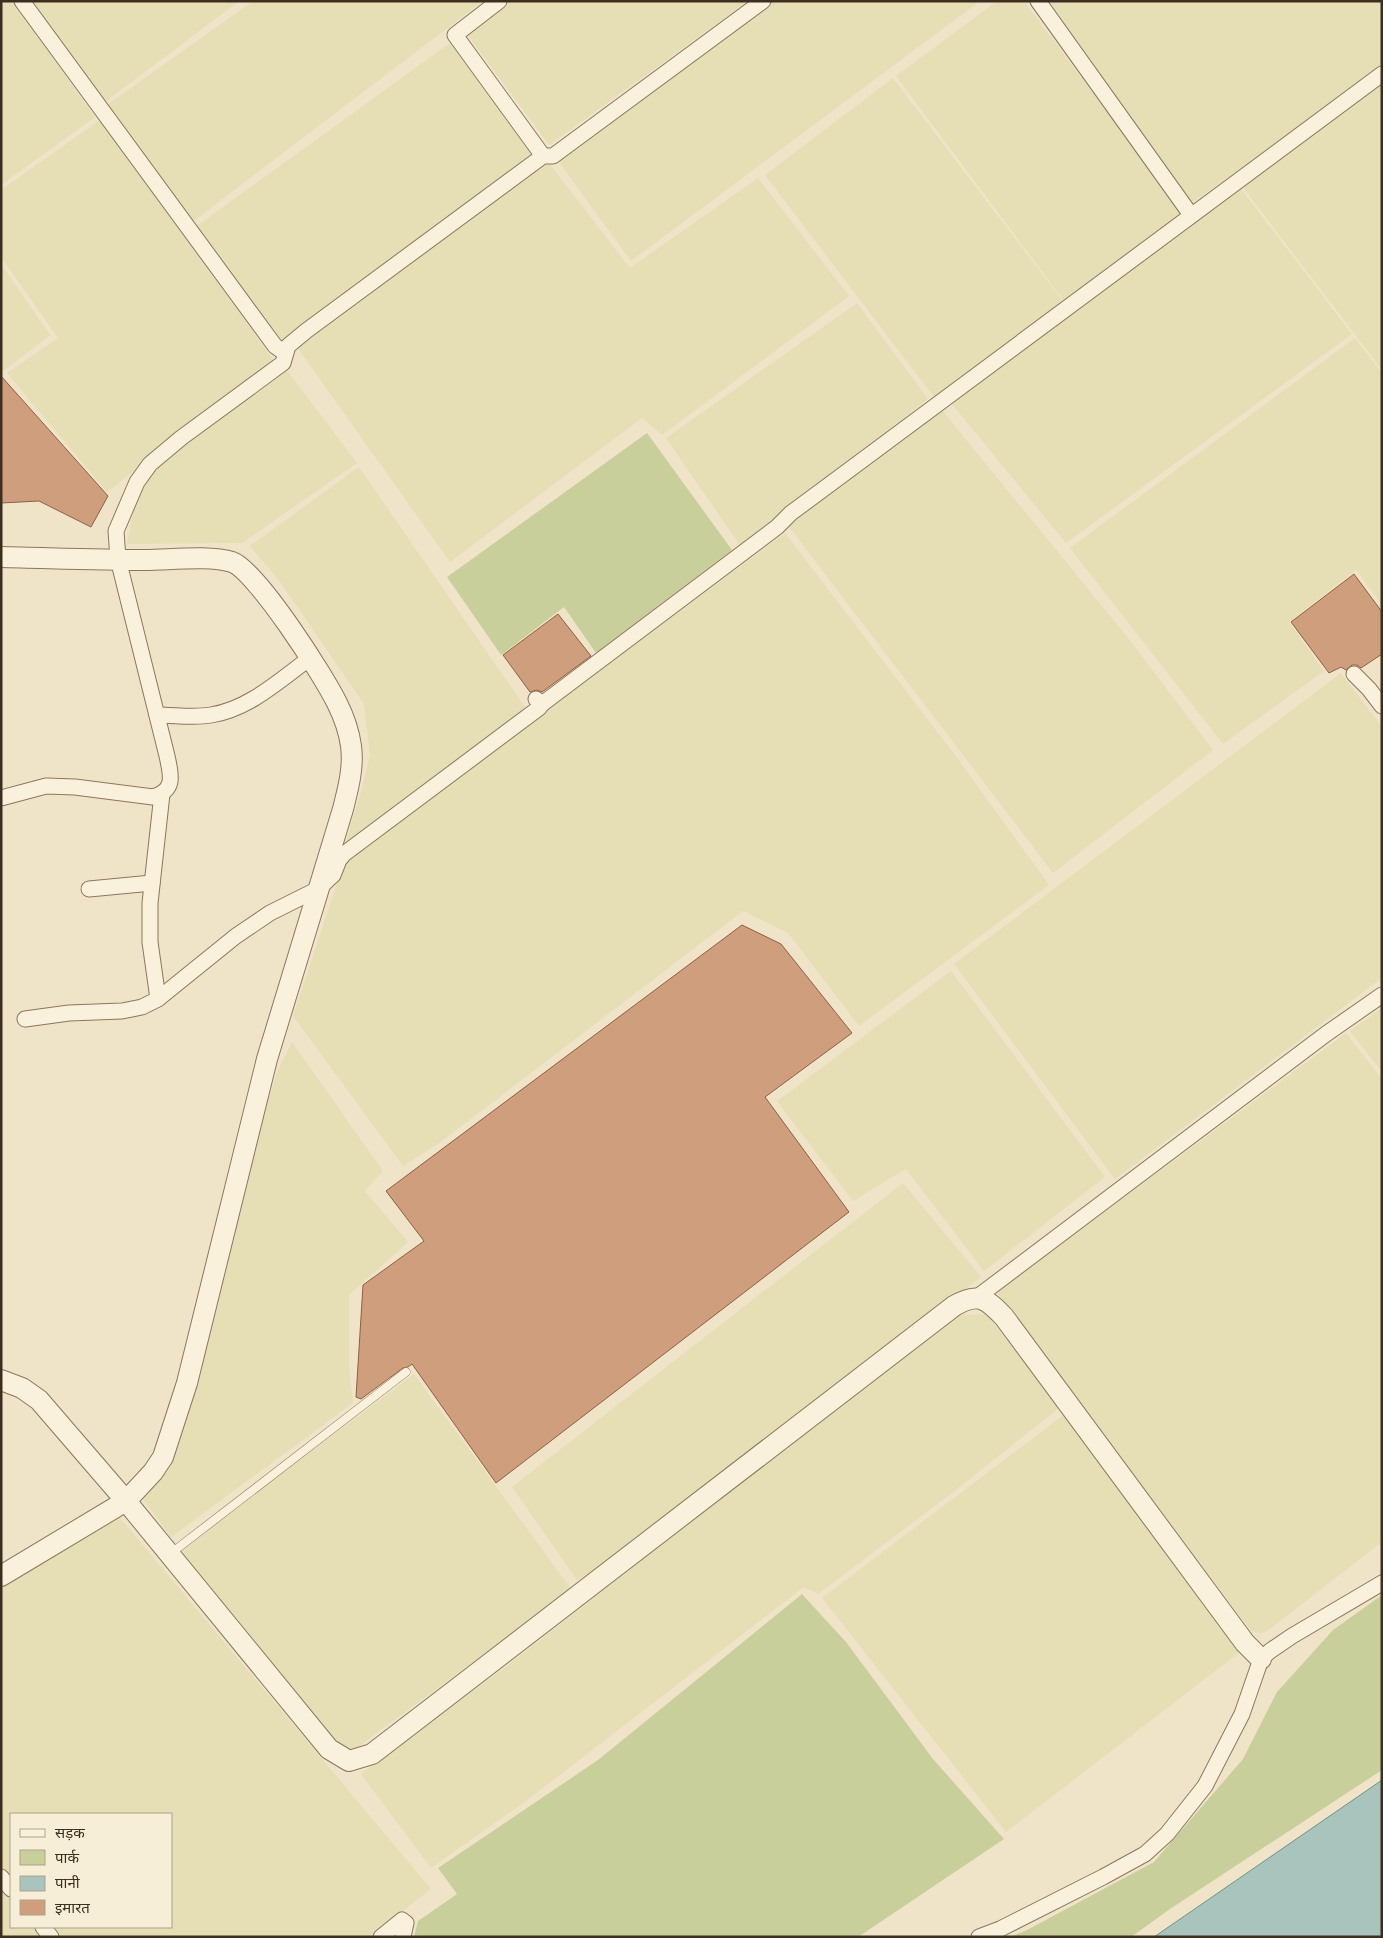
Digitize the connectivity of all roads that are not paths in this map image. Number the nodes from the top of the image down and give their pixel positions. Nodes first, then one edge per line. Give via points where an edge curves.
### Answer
1 (22, 1) edge
2 (499, 1) edge
3 (763, 1) edge
4 (1038, 1) edge
5 (1382, 74) edge
6 (542, 156) junction
7 (1191, 215) junction
8 (285, 353) junction
9 (1, 557) edge
10 (118, 559) junction
11 (310, 658) junction
12 (1354, 674) dead end
13 (1382, 706) edge
14 (157, 715) junction
15 (162, 794) junction
16 (1, 798) edge
17 (152, 883) junction
18 (88, 888) dead end
19 (318, 888) junction
20 (1382, 995) edge
21 (158, 999) junction
22 (25, 1019) dead end
23 (976, 1298) junction
24 (406, 1372) dead end
25 (1, 1380) edge
26 (126, 1501) junction
27 (170, 1555) junction
28 (3, 1574) edge
29 (1382, 1583) edge
30 (1260, 1659) junction
31 (1, 1877) edge
32 (10, 1888) edge
33 (381, 1937) edge
34 (403, 1937) edge
35 (979, 1937) edge

1 - 8 street via 275,346
2 - 6 street via 455,35
3 - 6 street via 553,156
4 - 7 street
5 - 7 street
6 - 8 street via 306,331 288,346
7 - 19 street via 539,702 539,708 493,744 344,854 334,875
8 - 10 street via 283,363 150,464 137,482 116,530
9 - 10 street
10 - 11 street via 220,559 233,562 245,570 260,588
10 - 14 street
11 - 14 street via 232,710 209,716
11 - 19 street via 338,704 352,748 351,775 343,809
12 - 13 street
14 - 15 street via 170,770 169,786
15 - 16 street via 153,797 46,786
15 - 17 street
17 - 18 street
17 - 21 street via 150,942
19 - 21 street via 270,913 236,936
19 - 26 street via 267,1059 171,1436 153,1472
20 - 23 street
21 - 22 street via 142,1007 122,1011
23 - 27 street via 954,1306 372,1754 349,1761 329,1749
23 - 30 street via 988,1300 1004,1317
24 - 27 lane
25 - 26 street via 22,1388 39,1400
26 - 27 street
26 - 28 street
29 - 30 street via 1292,1636
30 - 35 street via 1242,1714 1205,1786 1167,1834 1145,1854
31 - 32 street
33 - 34 street via 402,1920 406,1923

